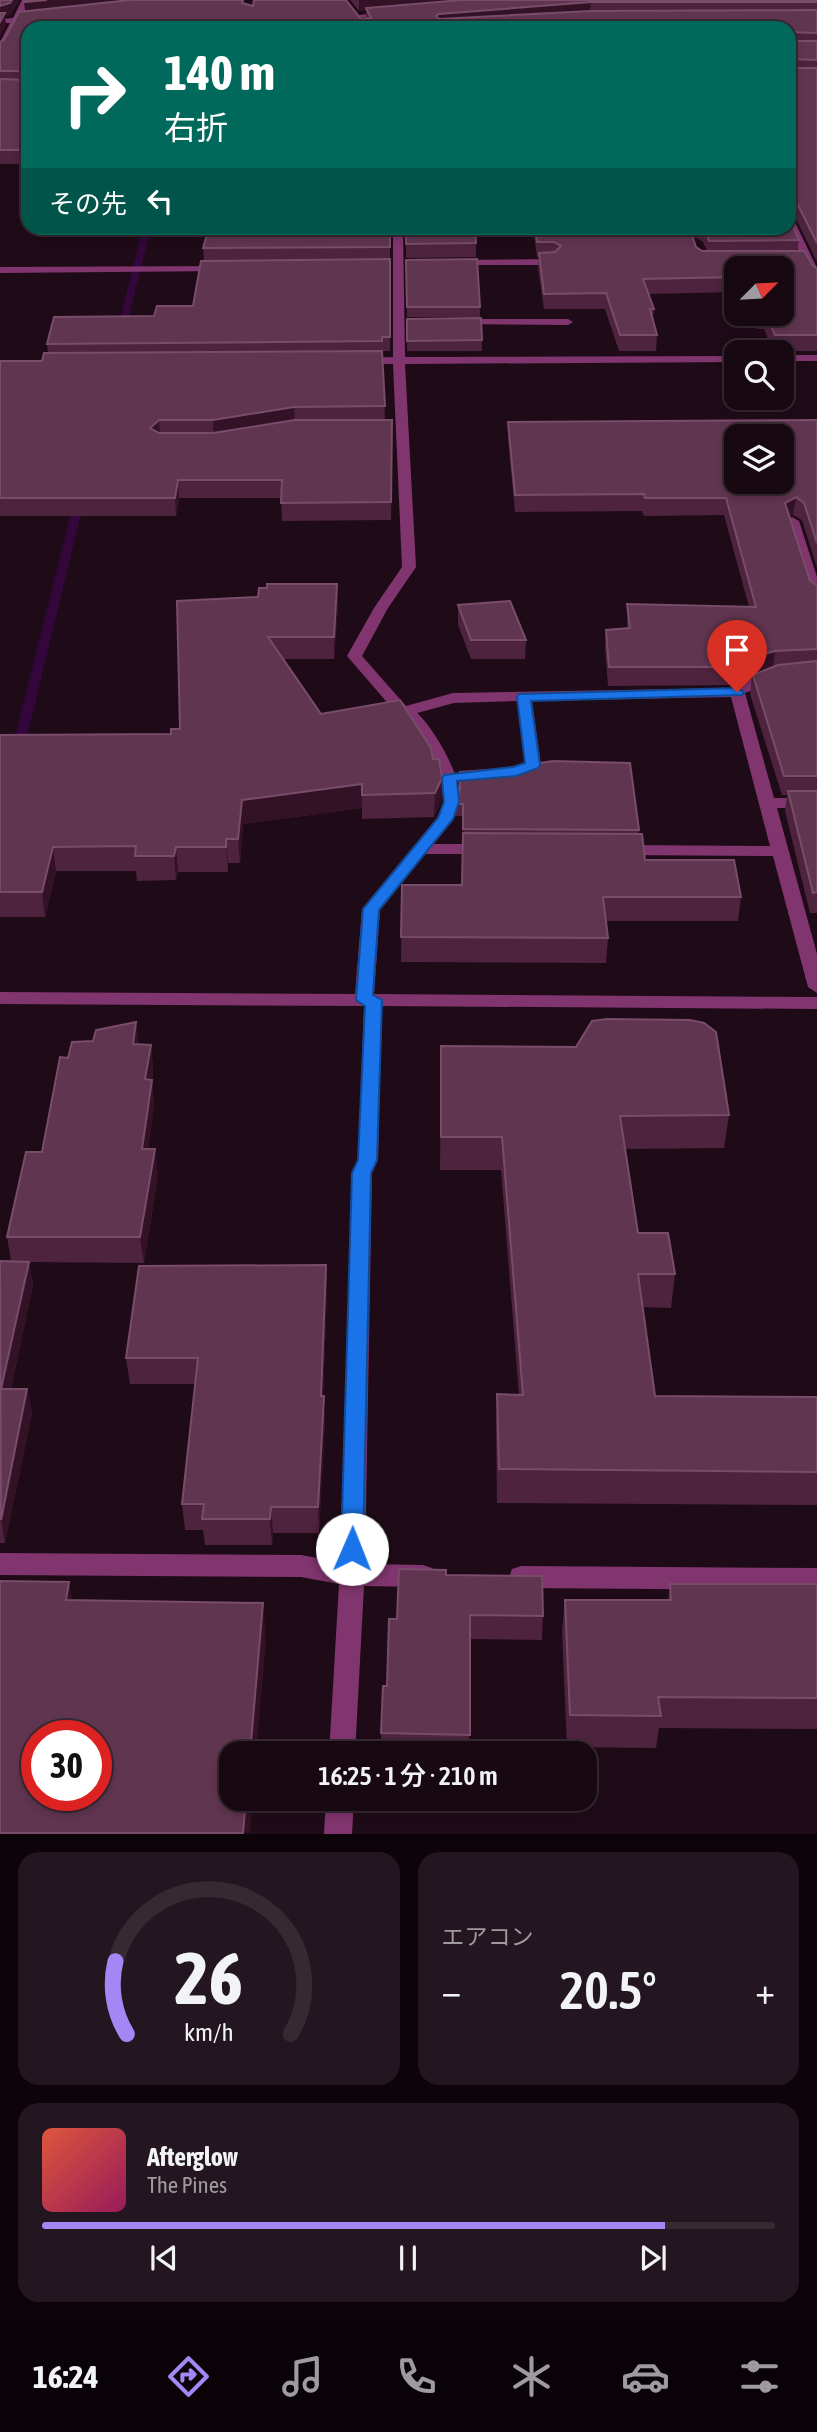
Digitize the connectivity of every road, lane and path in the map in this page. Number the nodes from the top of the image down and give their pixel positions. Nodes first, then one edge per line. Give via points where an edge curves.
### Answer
1 (26, 0) edge
2 (396, 13) edge
3 (41, 18) edge
4 (0, 21) edge
5 (15, 21) junction
6 (360, 21) edge
7 (0, 50) edge
8 (397, 235) edge
9 (796, 235) edge
10 (808, 260) junction
11 (795, 261) edge
12 (553, 262) edge
13 (437, 263) edge
14 (411, 264) edge
15 (398, 265) junction
16 (384, 267) edge
17 (232, 268) edge
18 (0, 270) edge
19 (817, 279) edge
20 (451, 322) edge
21 (568, 322) dead end
22 (399, 323) junction
23 (412, 323) edge
24 (794, 358) edge
25 (817, 358) edge
26 (724, 359) edge
27 (345, 361) edge
28 (399, 361) junction
29 (792, 521) edge
30 (812, 564) edge
31 (817, 598) edge
32 (817, 673) edge
33 (737, 692) junction
34 (524, 697) junction
35 (403, 712) junction
36 (489, 774) edge
37 (767, 803) junction
38 (817, 803) edge
39 (418, 849) junction
40 (502, 849) edge
41 (599, 850) edge
42 (780, 851) junction
43 (817, 987) edge
44 (0, 998) edge
45 (369, 1000) junction
46 (817, 1003) edge
47 (0, 1564) edge
48 (352, 1575) junction
49 (447, 1576) edge
50 (502, 1577) edge
51 (817, 1579) edge
52 (343, 1741) edge
53 (339, 1811) edge
54 (338, 1833) edge

1 - 5 street
2 - 6 street via 353,12
3 - 5 street
4 - 5 street
5 - 7 street
8 - 15 street
9 - 10 street
10 - 11 street
10 - 19 street
12 - 13 street
14 - 15 street
15 - 16 street
15 - 22 street
17 - 18 street
20 - 21 street
22 - 23 street
22 - 28 street
24 - 25 street
26 - 28 street
27 - 28 street
28 - 35 street via 398,429 409,567 354,656
29 - 30 street
30 - 31 street
32 - 33 street via 764,679
33 - 34 street
33 - 37 street
34 - 35 street via 453,698
34 - 36 street via 533,765
35 - 39 street via 414,717 456,777 445,819
37 - 38 street
37 - 42 street
39 - 40 street
39 - 45 street via 371,909
41 - 42 street
42 - 43 street
44 - 45 street
45 - 46 street
45 - 48 street via 368,1160 362,1173
47 - 48 street via 301,1566
48 - 49 street
48 - 52 street
50 - 51 street
53 - 54 street

